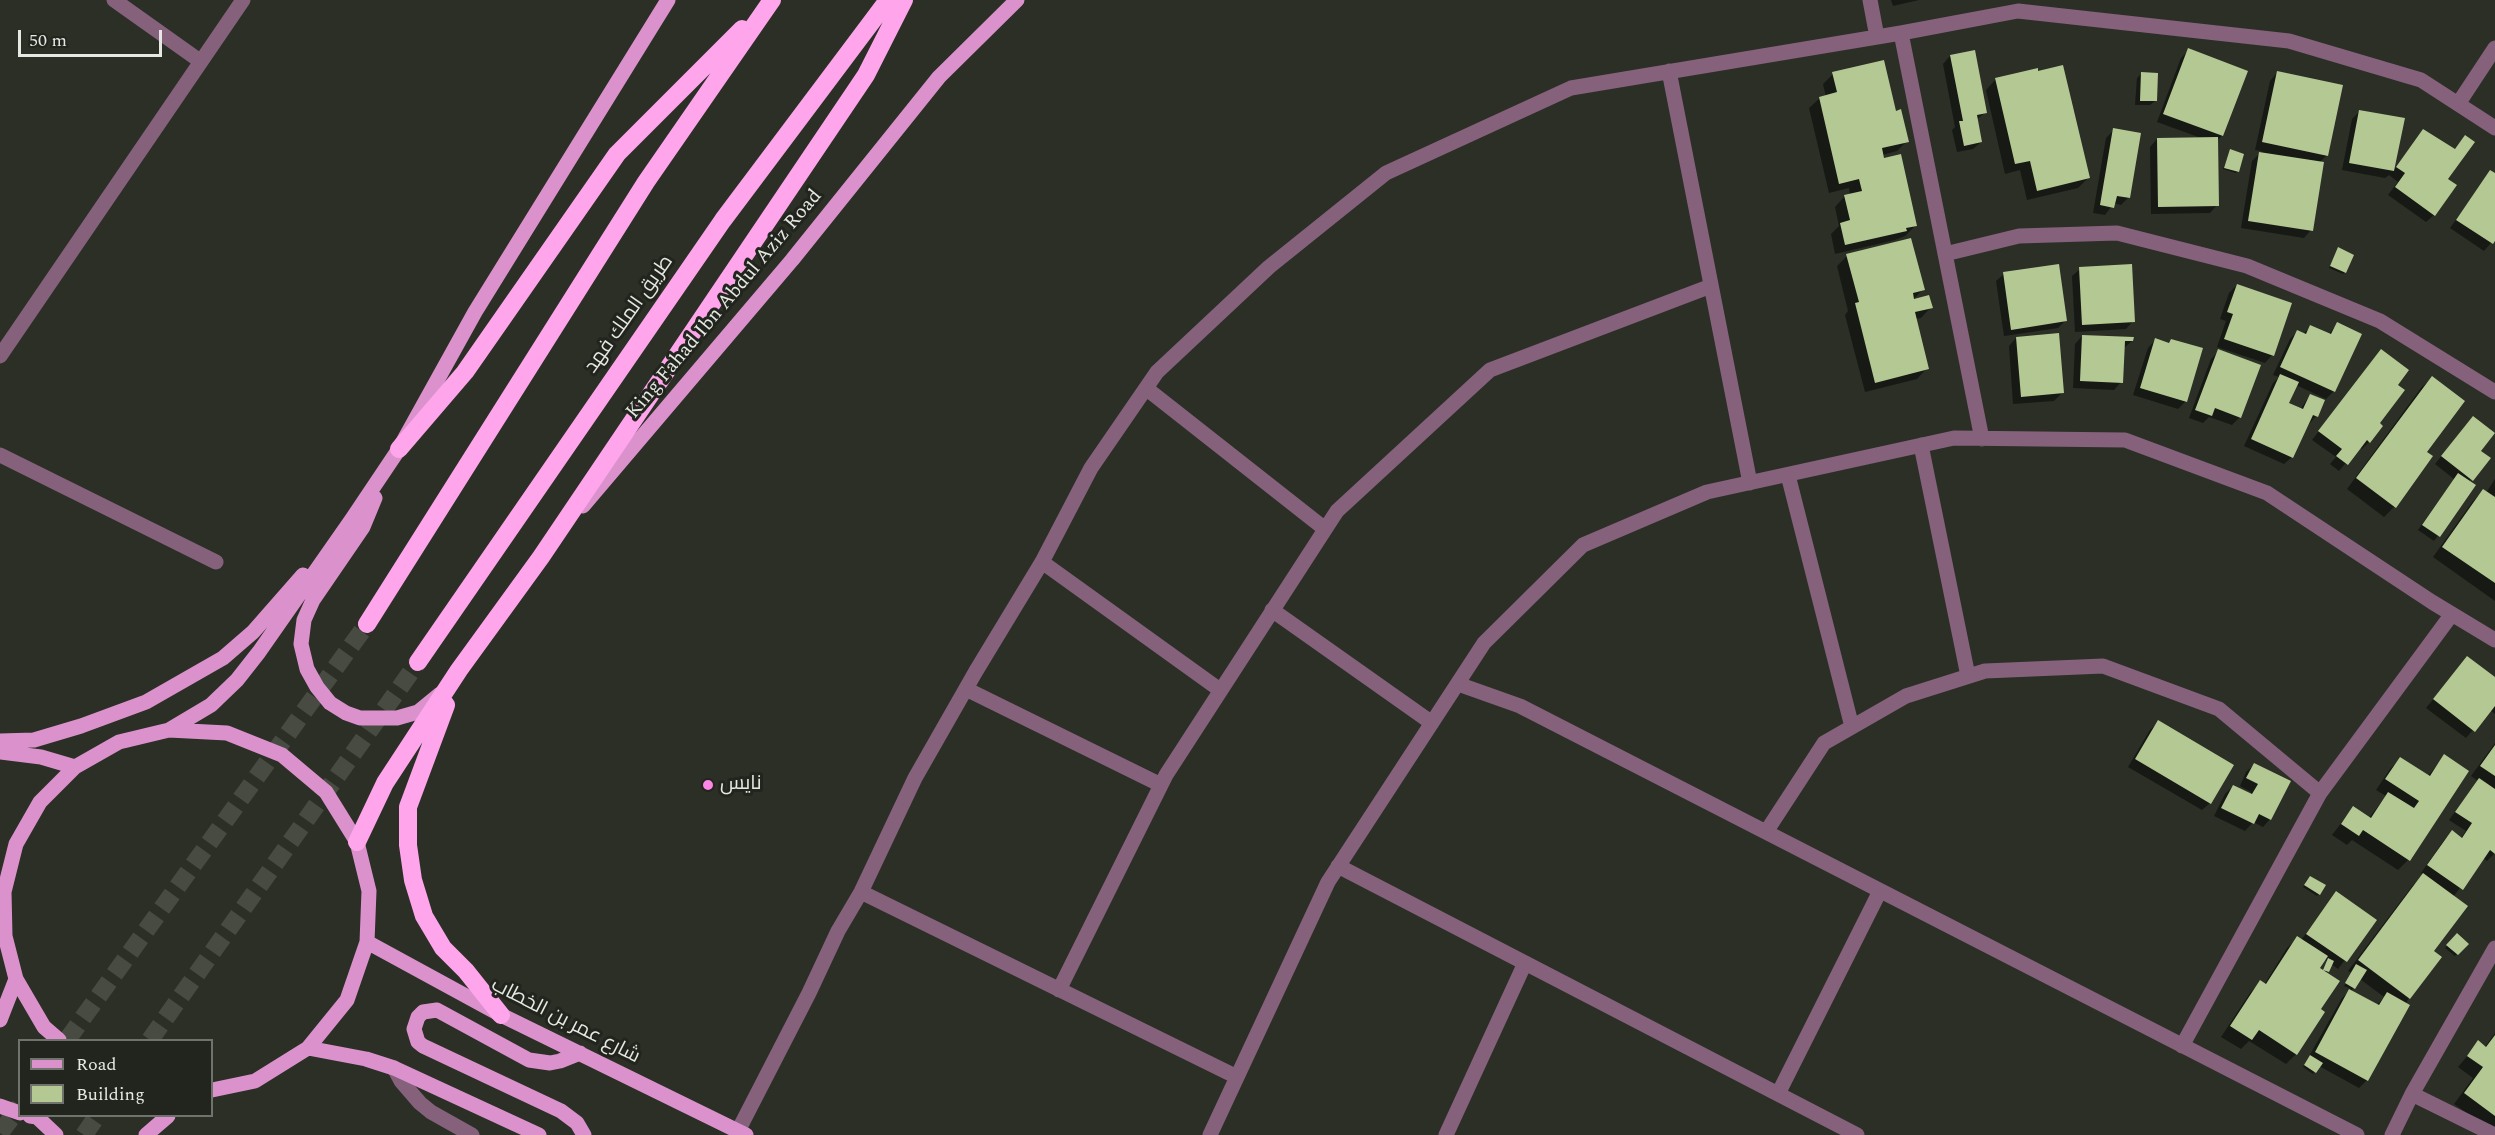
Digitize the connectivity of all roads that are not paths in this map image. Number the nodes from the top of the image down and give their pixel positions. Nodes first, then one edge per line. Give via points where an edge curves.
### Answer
1 (114, 0) edge
2 (243, 0) edge
3 (668, 0) edge
4 (772, 0) edge
5 (888, 0) edge
6 (904, 0) edge
7 (1017, 0) edge
8 (1870, 0) edge
9 (1900, 33) junction
10 (1877, 37) junction
11 (2495, 48) edge
12 (200, 61) junction
13 (1670, 71) junction
14 (2457, 104) junction
15 (2495, 128) edge
16 (1945, 254) junction
17 (1711, 286) junction
18 (0, 356) edge
19 (1147, 389) junction
20 (2495, 392) edge
21 (1982, 439) junction
22 (1921, 446) junction
23 (399, 449) junction
24 (0, 454) edge
25 (387, 467) junction
26 (1788, 475) junction
27 (1750, 483) junction
28 (352, 519) junction
29 (1324, 529) junction
30 (541, 556) junction
31 (216, 562) dead end
32 (1042, 562) junction
33 (1272, 610) junction
34 (2452, 614) junction
35 (367, 624) tunnel mouth
36 (2495, 640) edge
37 (418, 662) tunnel mouth
38 (459, 670) junction
39 (1968, 676) junction
40 (1458, 684) junction
41 (966, 689) junction
42 (1220, 690) junction
43 (1432, 723) junction
44 (1852, 727) junction
45 (169, 730) junction
46 (0, 741) edge
47 (0, 752) edge
48 (75, 767) junction
49 (1161, 784) junction
50 (2320, 793) junction
51 (1766, 832) junction
52 (357, 842) junction
53 (1338, 867) junction
54 (2, 890) edge
55 (1880, 891) junction
56 (861, 892) junction
57 (367, 942) junction
58 (2495, 948) edge
59 (1525, 963) junction
60 (16, 979) junction
61 (1059, 990) junction
62 (501, 1015) junction
63 (0, 1020) edge
64 (57, 1039) edge
65 (2182, 1046) junction
66 (308, 1048) junction
67 (580, 1053) junction
68 (394, 1068) junction
69 (1237, 1077) junction
70 (213, 1090) edge
71 (1778, 1094) junction
72 (2412, 1094) junction
73 (0, 1106) edge
74 (18, 1112) edge
75 (34, 1117) edge
76 (167, 1117) edge
77 (742, 1133) edge
78 (56, 1135) edge
79 (146, 1135) edge
80 (472, 1135) edge
81 (539, 1135) edge
82 (584, 1135) edge
83 (1210, 1135) edge
84 (1446, 1135) edge
85 (1857, 1135) edge
86 (2357, 1135) edge
87 (2392, 1135) edge
88 (2495, 1135) edge

1 - 12 street
2 - 12 street
3 - 23 main road via 475,312
4 - 23 highway via 617,154 465,372
4 - 35 highway via 646,182
5 - 37 highway, طريق الملك فهد via 723,220
6 - 30 highway via 866,75
7 - 30 main road, King Fahad Ibn Abdul Aziz Road via 939,77 792,260
8 - 10 street
9 - 10 street
9 - 14 street via 2018,11 2289,41 2421,80
9 - 16 street
10 - 13 street
11 - 14 street
12 - 18 street
13 - 17 street
13 - 19 street via 1571,88 1386,173 1269,267 1157,372
14 - 15 street
16 - 20 street via 2019,236 2117,233 2247,266 2380,321
16 - 21 street
17 - 27 street
17 - 29 street via 1490,369 1336,511
19 - 29 street
19 - 32 street via 1091,468
21 - 22 street via 1954,438
21 - 34 street via 2125,440 2267,493
22 - 26 street
22 - 39 street
23 - 25 main road
24 - 31 street
25 - 28 main road
25 - 38 main road via 363,527 313,600 304,620 301,644 307,669 330,703 360,718 380,720 417,712 436,699
26 - 27 street
26 - 44 street
27 - 40 street via 1707,492 1583,544 1484,643
28 - 45 main road via 237,680 211,705
28 - 46 main road via 253,632 223,658 146,702 34,740
29 - 33 street
30 - 38 highway
32 - 41 street
32 - 42 street
33 - 42 street
33 - 43 street
34 - 36 street
34 - 50 street
38 - 52 highway via 385,783
38 - 62 highway via 408,807 412,880 424,916 443,948
39 - 44 street via 1906,696
39 - 50 street via 1985,670 2103,666 2219,709
40 - 43 street
40 - 51 street via 1520,706
41 - 49 street
41 - 56 street via 915,778
42 - 49 street
43 - 53 street
44 - 51 street via 1824,743
45 - 48 main road via 119,742
45 - 52 main road via 227,733 282,755 326,792
47 - 48 main road via 41,757
48 - 54 main road via 40,802 16,844
49 - 61 street
50 - 65 street
51 - 55 street
52 - 57 main road via 369,891
53 - 59 street
53 - 69 street
54 - 60 main road via 5,936
55 - 65 street
55 - 71 street
56 - 61 street
56 - 77 street via 838,931
57 - 62 main road, شارع عمر بن الخطاب
57 - 66 main road via 347,1000
58 - 72 street
59 - 71 street
59 - 84 street
60 - 63 main road
60 - 64 main road via 44,1027
61 - 69 street
62 - 67 main road, شارع عمر بن الخطاب
65 - 86 street
66 - 68 main road
66 - 70 main road via 255,1081
67 - 77 main road, شارع عمر بن الخطاب
67 - 82 main road via 550,1063 530,1060 437,1010 423,1012 414,1029 423,1046 561,1111 577,1123
68 - 80 street via 410,1092 431,1112
68 - 81 main road
69 - 83 street
71 - 85 street
72 - 87 street
72 - 88 street
73 - 74 main road
75 - 78 main road
76 - 79 main road

